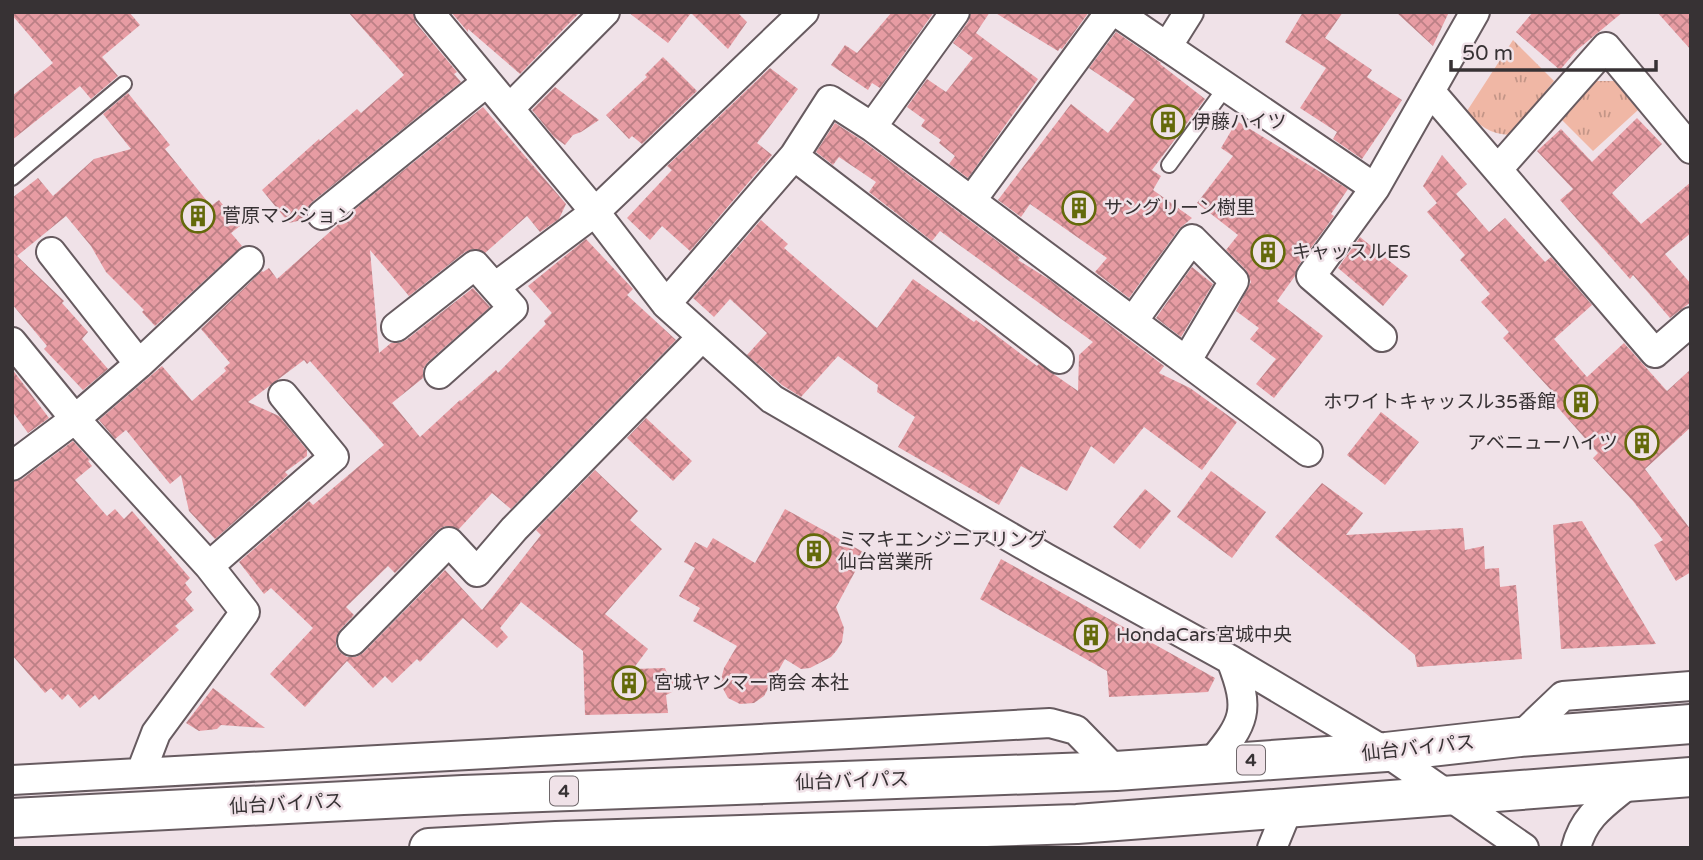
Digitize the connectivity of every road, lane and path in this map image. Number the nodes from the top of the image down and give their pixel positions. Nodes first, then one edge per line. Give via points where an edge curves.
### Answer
1 (429, 12) edge
2 (605, 12) edge
3 (804, 12) edge
4 (955, 12) edge
5 (1111, 12) edge
6 (1116, 12) edge
7 (1189, 12) edge
8 (1475, 12) edge
9 (1167, 47) junction
10 (487, 82) junction
11 (124, 84) dead end
12 (1226, 87) junction
13 (1430, 91) junction
14 (510, 108) junction
15 (872, 127) junction
16 (1691, 149) edge
17 (794, 156) junction
18 (1169, 165) dead end
19 (1498, 169) junction
20 (12, 178) edge
21 (1375, 188) junction
22 (971, 201) junction
23 (595, 212) junction
24 (322, 215) dead end
25 (51, 252) dead end
26 (249, 261) dead end
27 (495, 286) junction
28 (666, 304) junction
29 (1133, 321) junction
30 (1691, 322) edge
31 (396, 327) dead end
32 (702, 337) junction
33 (1382, 337) dead end
34 (12, 342) edge
35 (1059, 359) dead end
36 (1187, 360) junction
37 (139, 364) junction
38 (439, 374) dead end
39 (283, 395) dead end
40 (75, 419) junction
41 (1308, 452) dead end
42 (12, 466) edge
43 (209, 566) junction
44 (352, 640) dead end
45 (1231, 660) junction
46 (1691, 686) edge
47 (1691, 724) edge
48 (1520, 737) junction
49 (1386, 752) junction
50 (1212, 762) junction
51 (1116, 771) junction
52 (141, 772) junction
53 (12, 780) edge
54 (1669, 784) edge
55 (1449, 797) junction
56 (1288, 809) junction
57 (12, 818) edge
58 (429, 848) edge
59 (1272, 848) edge
60 (1524, 848) edge
61 (1576, 848) edge

1 - 10 street
2 - 14 street
3 - 23 street
4 - 15 street
5 - 22 street
6 - 9 street
7 - 9 street
8 - 13 street
9 - 12 street
10 - 14 street
10 - 24 street
11 - 20 lane
12 - 18 lane
12 - 21 street
13 - 19 street
13 - 21 street
14 - 23 street
15 - 17 street via 830,100
15 - 22 street
16 - 19 street via 1606,47
17 - 28 street
17 - 35 street
19 - 30 street via 1655,353
21 - 33 street via 1311,276
22 - 29 street
23 - 27 street
23 - 28 street
25 - 37 street
26 - 37 street
27 - 31 street via 475,264
27 - 38 street via 513,309
28 - 32 street
29 - 36 street
29 - 36 street via 1192,239 1234,281
32 - 44 street via 477,572 449,542
32 - 45 street via 772,399
34 - 40 street
36 - 41 street
37 - 40 street
39 - 43 street via 334,457
40 - 42 street
40 - 43 street
43 - 52 street via 245,612 156,733
45 - 49 street
45 - 50 street via 1244,714
46 - 48 street via 1563,696
47 - 48 highway, 仙台バイパス / 4
48 - 49 highway, 仙台バイパス / 4
49 - 50 highway, 仙台バイパス / 4
49 - 55 street
50 - 51 highway, 仙台バイパス / 4
51 - 52 street via 1076,730 1050,723
51 - 57 highway, 仙台バイパス / 4 via 463,794
52 - 53 street
54 - 55 highway
54 - 61 street via 1592,814 1580,831
55 - 56 highway
55 - 60 street
56 - 58 highway via 1077,824
56 - 59 street

